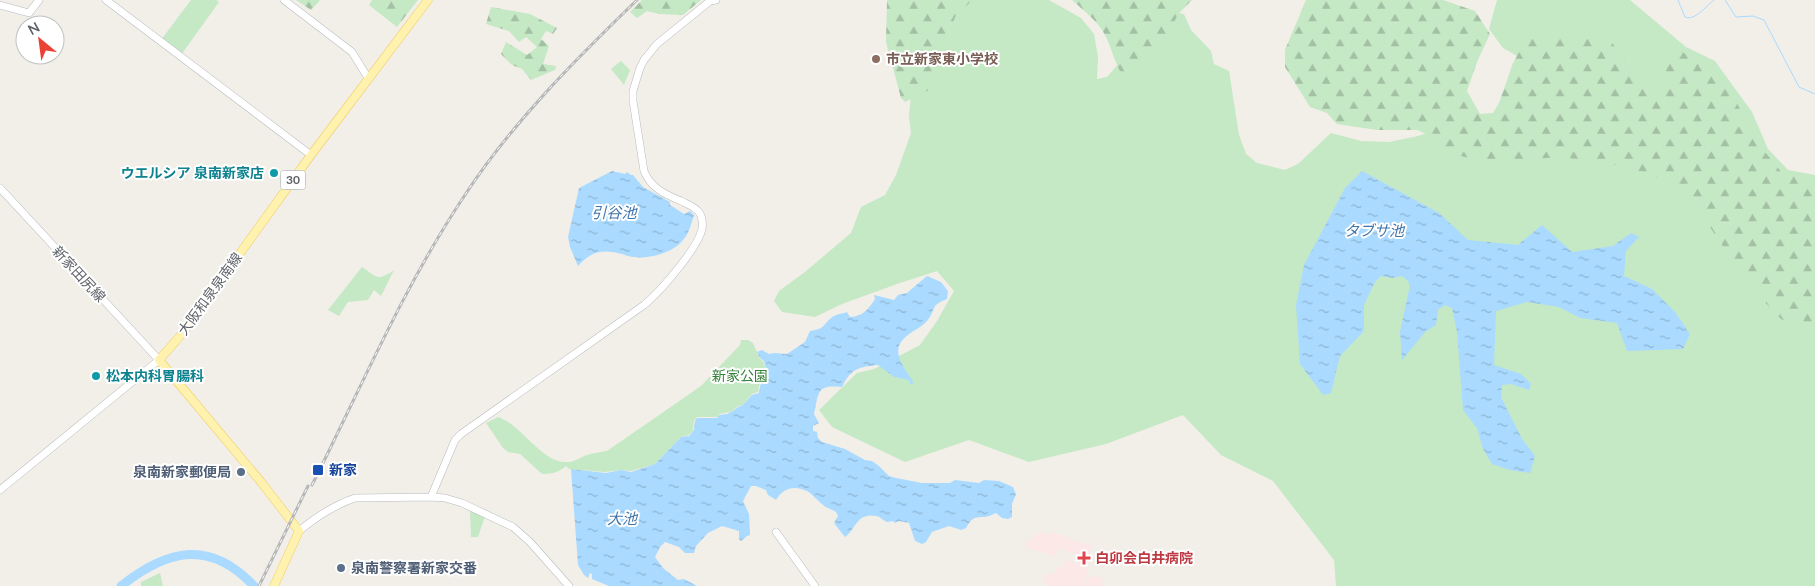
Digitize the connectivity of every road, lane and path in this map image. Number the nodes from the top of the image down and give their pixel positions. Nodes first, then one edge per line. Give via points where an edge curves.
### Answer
1 (39, 0) edge
2 (106, 0) edge
3 (284, 0) edge
4 (428, 0) edge
5 (716, 0) edge
6 (0, 5) edge
7 (368, 78) junction
8 (311, 155) junction
9 (0, 188) edge
10 (159, 360) junction
11 (0, 490) edge
12 (431, 497) junction
13 (300, 531) junction
14 (776, 532) dead end
15 (274, 586) edge
16 (569, 586) edge
17 (815, 586) edge

1 - 6 street via 29,13
2 - 8 street
3 - 7 street via 352,52
4 - 7 main road, 大阪和泉泉南線 / 30
5 - 12 street via 710,1 652,50 640,68 632,91 646,177 658,190 698,211 702,219 700,235 665,285 644,305 461,434 455,440
7 - 8 main road, 大阪和泉泉南線 / 30
8 - 10 main road, 大阪和泉泉南線 / 30 via 181,335
9 - 10 street, 新家田尻線
10 - 11 street
10 - 13 main road
12 - 13 street via 355,498 324,513
12 - 16 street via 462,503 513,527
13 - 15 main road
14 - 17 street

